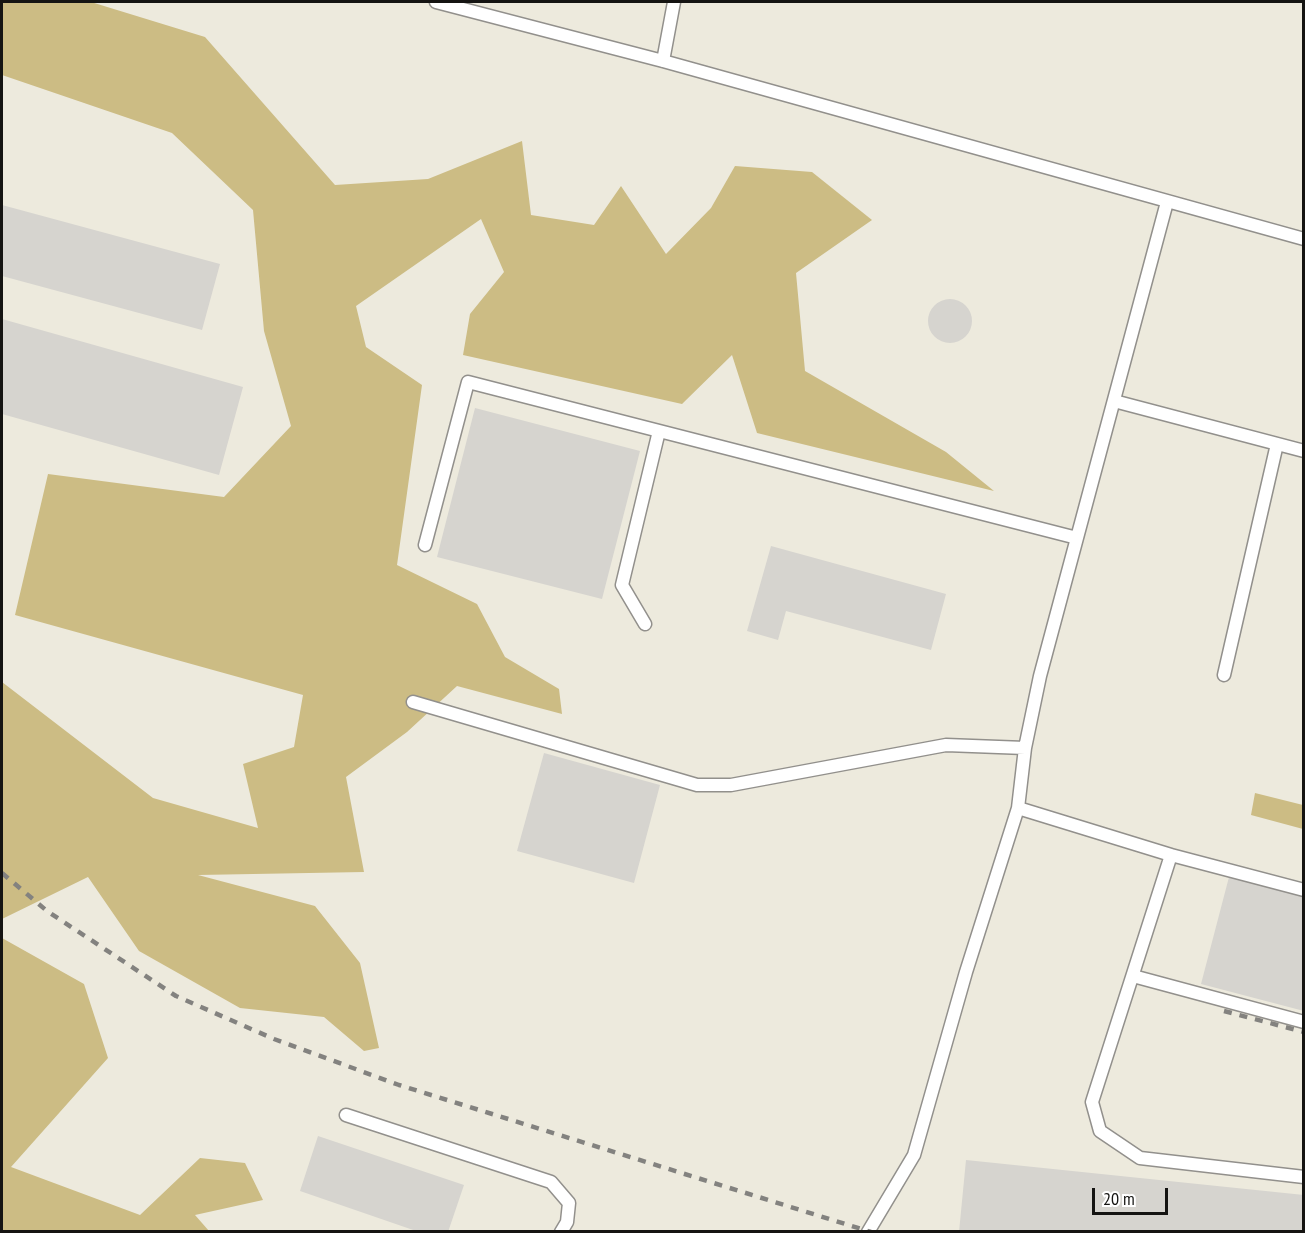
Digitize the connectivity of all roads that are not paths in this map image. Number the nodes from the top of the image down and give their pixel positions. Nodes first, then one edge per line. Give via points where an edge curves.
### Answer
1 (436, 2) edge
2 (674, 2) edge
3 (663, 61) junction
4 (1167, 202) junction
5 (1304, 239) edge
6 (1113, 401) junction
7 (659, 431) junction
8 (1277, 444) junction
9 (1304, 451) edge
10 (1077, 538) junction
11 (426, 545) dead end
12 (645, 624) dead end
13 (1224, 675) dead end
14 (413, 702) dead end
15 (1025, 748) junction
16 (1018, 808) junction
17 (1171, 855) junction
18 (1304, 890) edge
19 (1133, 976) junction
20 (1304, 1022) edge
21 (346, 1115) dead end
22 (1304, 1177) edge
23 (561, 1232) edge
24 (868, 1232) edge

1 - 3 lane
2 - 3 lane
3 - 4 lane
4 - 5 lane
4 - 6 lane
6 - 8 lane
6 - 10 lane
7 - 10 lane
7 - 11 lane via 468,382
7 - 12 lane via 622,585
8 - 9 lane
8 - 13 lane
10 - 15 lane
14 - 15 lane via 697,785 731,785 946,744
15 - 16 lane
16 - 17 lane
16 - 24 lane via 914,1155
17 - 18 lane
17 - 19 lane
19 - 20 lane
19 - 22 lane via 1092,1101 1100,1131 1140,1158
21 - 23 lane via 550,1182 569,1203 567,1222

